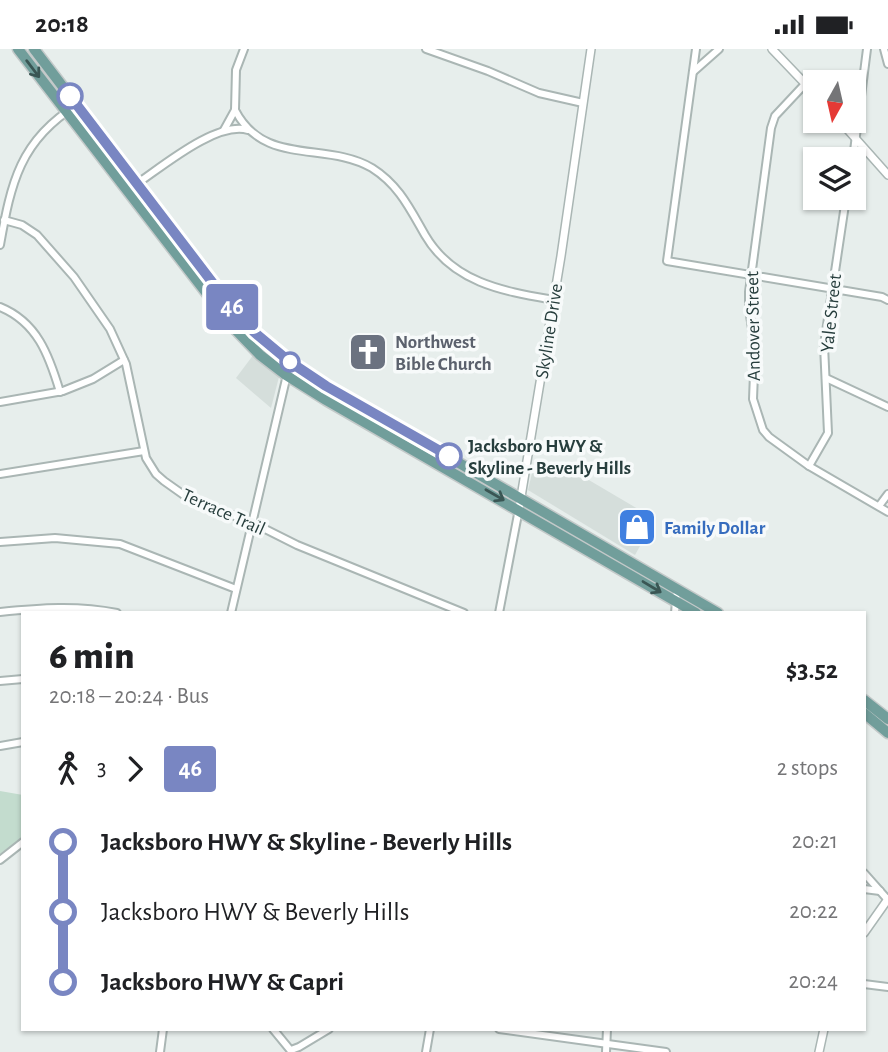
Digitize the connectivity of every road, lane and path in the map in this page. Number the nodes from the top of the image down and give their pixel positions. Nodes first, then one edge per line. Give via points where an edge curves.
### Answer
1 (18, 49) edge
2 (34, 49) edge
3 (244, 49) edge
4 (426, 49) edge
5 (591, 49) edge
6 (696, 49) edge
7 (719, 49) edge
8 (772, 49) edge
9 (867, 49) edge
10 (884, 49) edge
11 (888, 64) edge
12 (692, 73) junction
13 (803, 81) edge
14 (803, 87) edge
15 (583, 103) junction
16 (77, 105) junction
17 (235, 110) junction
18 (66, 111) junction
19 (223, 131) junction
20 (250, 131) junction
21 (851, 133) edge
22 (856, 138) junction
23 (855, 147) edge
24 (888, 175) edge
25 (137, 184) junction
26 (127, 190) junction
27 (844, 210) edge
28 (4, 220) junction
29 (0, 245) edge
30 (750, 276) junction
31 (832, 289) junction
32 (554, 300) junction
33 (888, 300) edge
34 (0, 307) edge
35 (124, 360) junction
36 (290, 362) junction
37 (286, 375) junction
38 (826, 378) junction
39 (60, 391) junction
40 (0, 402) edge
41 (888, 407) edge
42 (402, 429) junction
43 (395, 440) junction
44 (144, 451) junction
45 (810, 466) junction
46 (0, 474) edge
47 (888, 494) edge
48 (521, 498) junction
49 (879, 506) junction
50 (519, 509) junction
51 (888, 512) edge
52 (253, 523) junction
53 (0, 542) edge
54 (236, 589) junction
55 (677, 589) junction
56 (676, 601) junction
57 (106, 611) edge
58 (231, 611) edge
59 (459, 611) edge
60 (499, 611) edge
61 (675, 611) edge
62 (693, 611) edge
63 (715, 611) edge
64 (0, 612) edge
65 (21, 679) edge
66 (0, 681) edge
67 (866, 702) edge
68 (866, 715) edge
69 (888, 719) edge
70 (888, 733) edge
71 (21, 742) edge
72 (0, 747) edge
73 (21, 844) edge
74 (0, 860) edge
75 (866, 875) edge
76 (866, 889) edge
77 (880, 891) junction
78 (888, 900) edge
79 (866, 930) edge
80 (866, 984) edge
81 (888, 987) edge
82 (163, 1031) edge
83 (275, 1031) edge
84 (326, 1031) edge
85 (430, 1031) edge
86 (510, 1031) edge
87 (824, 1031) edge
88 (606, 1048) edge
89 (291, 1051) edge
90 (160, 1052) edge
91 (426, 1052) edge
92 (666, 1052) edge
93 (819, 1052) edge

1 -> 18 main road
2 - 16 main road
3 - 17 street via 236,70
4 - 15 street via 539,93
5 - 15 street, Skyline Drive
6 - 12 street
7 - 12 street
8 - 13 street
9 - 22 street
10 - 11 street
12 - 30 street via 667,261
14 - 30 street, Andover Street via 775,116 771,128
15 - 32 street, Skyline Drive
16 - 18 street
16 - 25 main road
17 - 19 street
17 - 20 street
18 - 26 main road
18 - 28 street via 23,158
19 - 20 street
19 - 25 street via 187,149
20 - 32 street via 284,149 345,156 374,169 401,192 430,243 452,266 494,288
21 - 22 street
22 - 23 street
22 - 24 street
25 - 26 street
25 - 36 main road via 225,299 254,332
26 - 37 main road via 232,326
27 - 31 street, Yale Street
28 - 29 street
28 - 35 street, Terrace Trail via 37,235 74,277 110,329
30 - 31 street
30 - 45 street, Andover Street via 756,411 769,437
31 - 33 street
31 - 38 street, Yale Street via 824,345
32 - 48 street, Skyline Drive
34 - 39 street via 22,318 39,338
35 - 39 street via 93,379
35 - 44 street, Terrace Trail
36 - 37 street
36 - 42 main road
37 - 43 main road
37 - 52 street
38 - 41 street
38 - 45 street, Yale Street via 828,433
39 - 40 street
42 - 43 main road
42 - 48 main road
43 -> 50 main road
44 - 46 street
44 - 52 street, Terrace Trail via 156,474 188,498
45 - 49 street, Andover Street
47 - 49 street
48 - 50 street, Skyline Drive
48 - 55 main road
49 - 51 street, Andover Street
50 -> 56 main road
50 - 60 street, Skyline Drive
52 - 54 street
52 - 59 street, Terrace Trail
53 - 54 street via 55,538 120,544
54 - 58 street
55 - 56 street
55 - 63 main road
56 - 61 street
56 - 62 main road
57 - 64 street via 52,606
65 - 66 street
67 - 69 main road
68 - 70 main road
71 - 72 street
73 - 74 street
75 - 77 street
76 - 77 street
77 - 78 street
78 - 79 street
80 - 81 street
82 - 90 street
83 - 89 street
84 - 89 street
85 - 91 street
86 - 88 street
87 - 93 street
88 - 92 street

